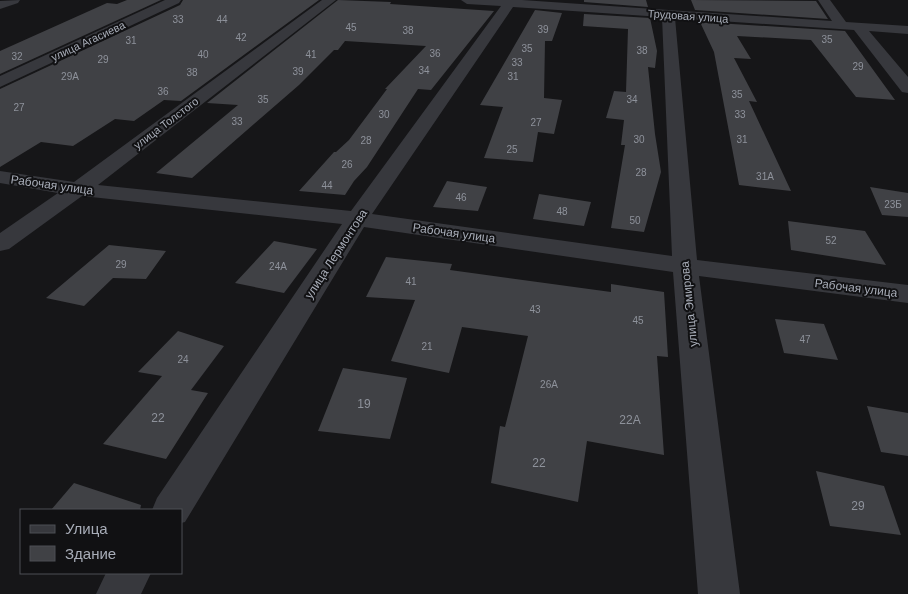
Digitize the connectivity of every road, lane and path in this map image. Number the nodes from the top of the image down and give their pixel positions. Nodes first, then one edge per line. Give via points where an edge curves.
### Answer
1 (14, 0) edge
2 (175, 0) edge
3 (330, 0) edge
4 (467, 0) edge
5 (477, 0) edge
6 (824, 0) edge
7 (509, 3) junction
8 (0, 5) edge
9 (651, 9) edge
10 (842, 26) junction
11 (858, 27) junction
12 (908, 30) edge
13 (0, 82) edge
14 (908, 88) edge
15 (0, 177) edge
16 (78, 189) junction
17 (358, 219) junction
18 (0, 244) edge
19 (685, 266) junction
20 (908, 294) edge
21 (171, 509) edge
22 (129, 574) edge
23 (117, 594) edge
24 (719, 594) edge

1 - 8 street
2 - 13 street, улица Агасиева
3 - 16 street, улица Толстого
4 - 5 street, Трудовая улица
5 - 7 street, Трудовая улица
6 - 10 street
7 - 9 street, Трудовая улица
7 - 17 street, улица Лермонтова
9 - 10 street, Трудовая улица
9 - 19 street, улица Эмирова
10 - 11 street, Трудовая улица
11 - 12 street, Трудовая улица
11 - 14 street
15 - 16 street, Рабочая улица
16 - 17 street, Рабочая улица
16 - 18 street, улица Толстого
17 - 19 street, Рабочая улица
17 - 21 street, улица Лермонтова
19 - 20 street, Рабочая улица
19 - 24 street, улица Эмирова
22 - 23 street

